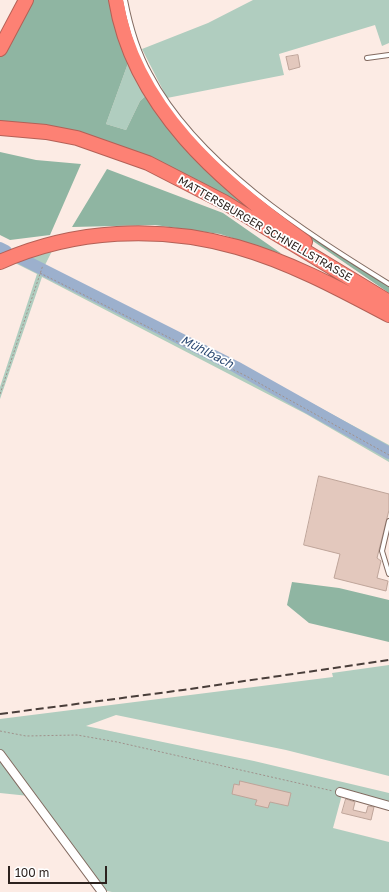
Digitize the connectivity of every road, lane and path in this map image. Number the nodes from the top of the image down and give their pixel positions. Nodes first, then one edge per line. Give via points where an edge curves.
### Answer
1 (26, 0) edge
2 (116, 0) edge
3 (125, 0) edge
4 (0, 49) edge
5 (389, 55) edge
6 (367, 58) dead end
7 (5, 128) edge
8 (305, 252) junction
9 (10, 258) edge
10 (43, 266) dead end
11 (40, 272) junction
12 (389, 284) edge
13 (362, 286) junction
14 (389, 302) edge
15 (389, 308) edge
16 (389, 315) edge
17 (0, 394) edge
18 (389, 455) edge
19 (389, 521) edge
20 (389, 574) edge
21 (0, 731) edge
22 (0, 754) edge
23 (340, 792) joint
24 (389, 806) edge
25 (102, 892) edge

1 - 4 highway
2 - 13 highway via 131,55 150,92 175,128 246,196
3 - 12 lane via 138,50 150,74 170,106 207,150 228,170 290,218
5 - 6 lane
7 - 8 highway, MATTERSBURGER SCHNELLSTRASSE via 77,138 148,163 224,202
8 - 13 highway, MATTERSBURGER SCHNELLSTRASSE
8 - 15 highway via 317,263
9 - 16 highway, MATTERSBURGER SCHNELLSTRASSE via 54,243 105,235 151,233 197,238 238,247 281,263
10 - 11 path
11 - 17 path
11 - 18 path via 248,377
13 - 14 highway, MATTERSBURGER SCHNELLSTRASSE
19 - 20 lane via 382,551
21 - 23 path via 26,736 77,736 118,742
22 - 25 street
23 - 24 street

